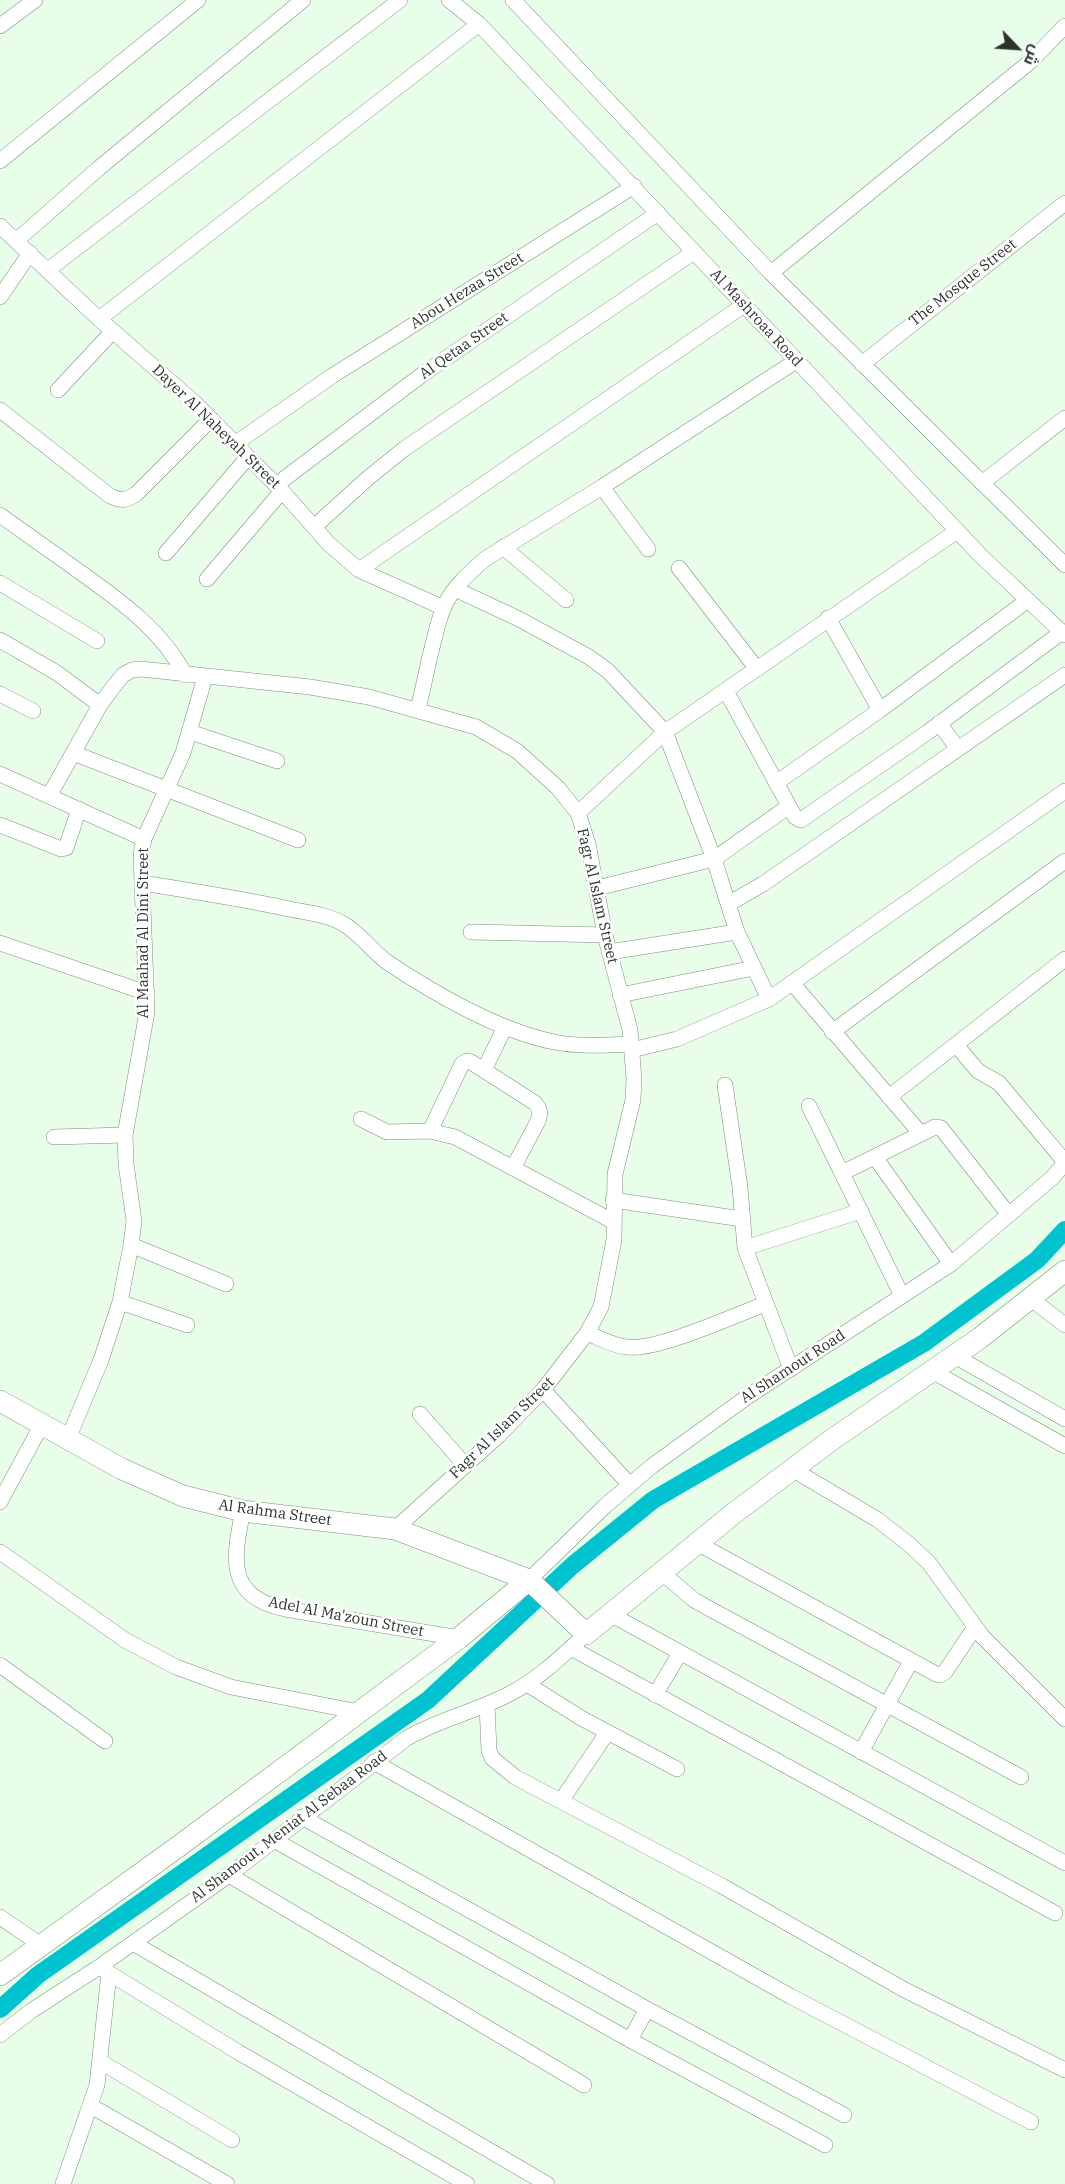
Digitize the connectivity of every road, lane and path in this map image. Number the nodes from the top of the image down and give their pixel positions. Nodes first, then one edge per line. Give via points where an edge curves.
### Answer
1 (35, 0) edge
2 (198, 0) edge
3 (303, 0) edge
4 (400, 0) edge
5 (449, 0) edge
6 (513, 0) edge
7 (479, 24) junction
8 (0, 26) edge
9 (1065, 26) edge
10 (0, 161) edge
11 (634, 186) junction
12 (1065, 203) edge
13 (658, 213) junction
14 (0, 226) edge
15 (16, 241) junction
16 (694, 252) junction
17 (30, 253) junction
18 (48, 270) junction
19 (771, 273) junction
20 (0, 297) edge
21 (744, 305) junction
22 (99, 319) junction
23 (113, 331) junction
24 (796, 360) junction
25 (862, 364) junction
26 (58, 390) dead end
27 (0, 410) edge
28 (1065, 418) edge
29 (211, 419) junction
30 (236, 443) junction
31 (248, 457) junction
32 (982, 483) junction
33 (279, 488) junction
34 (602, 488) junction
35 (0, 515) edge
36 (314, 527) junction
37 (957, 531) junction
38 (503, 548) junction
39 (648, 549) dead end
40 (166, 553) dead end
41 (1065, 565) edge
42 (679, 568) dead end
43 (359, 570) junction
44 (207, 579) dead end
45 (0, 583) edge
46 (455, 590) junction
47 (566, 600) dead end
48 (1028, 600) junction
49 (444, 608) junction
50 (828, 618) junction
51 (1064, 633) edge
52 (0, 640) edge
53 (97, 641) dead end
54 (757, 669) junction
55 (185, 675) junction
56 (1065, 675) edge
57 (205, 677) junction
58 (726, 691) junction
59 (0, 694) edge
60 (100, 705) junction
61 (418, 709) junction
62 (880, 710) junction
63 (33, 711) dead end
64 (939, 723) junction
65 (190, 732) junction
66 (665, 732) junction
67 (958, 749) junction
68 (73, 753) junction
69 (277, 761) dead end
70 (0, 774) edge
71 (776, 783) junction
72 (168, 789) junction
73 (1065, 790) edge
74 (49, 796) junction
75 (789, 806) junction
76 (79, 809) junction
77 (578, 813) junction
78 (0, 825) edge
79 (144, 839) junction
80 (298, 840) dead end
81 (714, 859) junction
82 (1065, 861) edge
83 (142, 883) junction
84 (597, 888) junction
85 (728, 904) junction
86 (471, 932) dead end
87 (737, 932) junction
88 (605, 935) junction
89 (0, 943) edge
90 (609, 952) junction
91 (1065, 959) edge
92 (754, 968) junction
93 (793, 984) junction
94 (147, 993) junction
95 (620, 995) junction
96 (769, 999) junction
97 (506, 1027) junction
98 (832, 1032) junction
99 (956, 1045) junction
100 (632, 1047) junction
101 (484, 1070) junction
102 (724, 1085) dead end
103 (889, 1097) junction
104 (808, 1106) dead end
105 (361, 1119) dead end
106 (430, 1131) junction
107 (921, 1134) junction
108 (124, 1135) junction
109 (54, 1137) dead end
110 (875, 1157) junction
111 (1065, 1162) edge
112 (513, 1168) junction
113 (842, 1173) junction
114 (613, 1200) junction
115 (861, 1211) junction
116 (1009, 1215) junction
117 (742, 1219) junction
118 (614, 1222) junction
119 (131, 1245) junction
120 (745, 1248) junction
121 (951, 1264) junction
122 (1065, 1272) edge
123 (226, 1284) dead end
124 (902, 1296) junction
125 (1031, 1299) junction
126 (120, 1302) junction
127 (765, 1304) junction
128 (187, 1325) dead end
129 (1065, 1325) edge
130 (587, 1333) junction
131 (953, 1355) junction
132 (791, 1369) junction
133 (932, 1371) junction
134 (543, 1390) junction
135 (0, 1401) edge
136 (420, 1414) dead end
137 (1065, 1419) edge
138 (41, 1426) junction
139 (68, 1439) junction
140 (1065, 1446) edge
141 (465, 1465) junction
142 (792, 1469) junction
143 (630, 1485) junction
144 (0, 1502) edge
145 (243, 1511) junction
146 (395, 1529) junction
147 (698, 1543) junction
148 (0, 1552) edge
149 (661, 1572) junction
150 (534, 1584) junction
151 (610, 1614) junction
152 (975, 1627) junction
153 (459, 1638) junction
154 (578, 1641) junction
155 (680, 1653) junction
156 (911, 1660) junction
157 (0, 1665) edge
158 (527, 1684) junction
159 (655, 1695) junction
160 (487, 1704) junction
161 (887, 1705) junction
162 (359, 1712) junction
163 (1065, 1719) edge
164 (607, 1733) junction
165 (105, 1742) dead end
166 (861, 1752) junction
167 (374, 1762) junction
168 (677, 1770) dead end
169 (1021, 1777) dead end
170 (561, 1801) junction
171 (302, 1817) junction
172 (274, 1840) junction
173 (1065, 1863) edge
174 (229, 1875) junction
175 (1055, 1913) dead end
176 (0, 1917) edge
177 (133, 1943) junction
178 (41, 1945) junction
179 (104, 1970) junction
180 (0, 1975) edge
181 (647, 2009) junction
182 (0, 2035) edge
183 (630, 2040) junction
184 (101, 2062) junction
185 (1065, 2070) edge
186 (584, 2085) dead end
187 (91, 2106) junction
188 (844, 2115) dead end
189 (1031, 2122) dead end
190 (232, 2140) dead end
191 (825, 2145) dead end
192 (63, 2184) edge
193 (227, 2184) edge
194 (467, 2184) edge
195 (547, 2184) edge

1 - 8 street
2 - 10 street
3 - 15 street
4 - 18 street
5 - 7 street, Al Mashroaa Road
6 - 19 street
7 - 11 street, Al Mashroaa Road
7 - 22 street
9 - 19 street via 1031,62
11 - 13 street, Al Mashroaa Road
11 - 30 street, Abou Hezaa Street via 300,397
12 - 25 street, The Mosque Street
13 - 16 street, Al Mashroaa Road
13 - 33 street, Al Qetaa Street via 423,374
14 - 15 street, Dayer Al Naheyah Street
15 - 17 street, Dayer Al Naheyah Street
16 - 21 street, Al Mashroaa Road
16 - 36 street via 404,449
17 - 18 street, Dayer Al Naheyah Street
17 - 20 street
18 - 22 street, Dayer Al Naheyah Street
19 - 25 street
21 - 24 street, Al Mashroaa Road
21 - 43 street
22 - 23 street, Dayer Al Naheyah Street
23 - 26 street
23 - 29 street, Dayer Al Naheyah Street
24 - 34 street
24 - 37 street, Al Mashroaa Road
25 - 32 street
27 - 29 street via 120,500 136,494
28 - 32 street
29 - 30 street, Dayer Al Naheyah Street
30 - 31 street, Dayer Al Naheyah Street
31 - 33 street, Dayer Al Naheyah Street
31 - 40 street
32 - 41 street
33 - 36 street, Dayer Al Naheyah Street
33 - 44 street, Al Qetaa Street
34 - 38 street
34 - 39 street
35 - 55 street via 121,601 170,649
36 - 43 street, Dayer Al Naheyah Street
37 - 48 street, Al Mashroaa Road
37 - 50 street
38 - 46 street via 468,573
38 - 47 street
42 - 54 street
43 - 49 street, Dayer Al Naheyah Street
45 - 53 street
46 - 49 street
46 - 66 street via 589,657 608,671
48 - 51 street, Al Mashroaa Road
48 - 62 street
49 - 61 street
50 - 54 street
50 - 62 street
51 - 64 street
52 - 60 street via 57,673
54 - 58 street
55 - 57 street, Fagr Al Islam Street
55 - 60 street, Fagr Al Islam Street via 132,670 123,675
56 - 67 street
57 - 61 street, Fagr Al Islam Street via 310,687
57 - 65 street, Al Maahad Al Dini Street
58 - 66 street
58 - 71 street
59 - 63 street
60 - 68 street, Fagr Al Islam Street
61 - 77 street, Fagr Al Islam Street via 495,736 537,767
62 - 71 street
64 - 67 street
64 - 75 street via 807,818 798,820
65 - 69 street
65 - 72 street, Al Maahad Al Dini Street
66 - 77 street
66 - 81 street
67 - 85 street
68 - 72 street
68 - 74 street, Fagr Al Islam Street
70 - 74 street
71 - 75 street
72 - 79 street, Al Maahad Al Dini Street
72 - 80 street
73 - 93 street
74 - 76 street
75 - 81 street
76 - 78 street via 66,848
76 - 79 street
77 - 84 street, Fagr Al Islam Street
79 - 83 street, Al Maahad Al Dini Street
81 - 84 street
81 - 85 street
82 - 98 street
83 - 94 street, Al Maahad Al Dini Street
83 - 97 street via 266,904 341,922 418,983
84 - 88 street, Fagr Al Islam Street
85 - 87 street
86 - 88 street
87 - 90 street
87 - 92 street
88 - 90 street, Fagr Al Islam Street
89 - 94 street
90 - 95 street, Fagr Al Islam Street
91 - 99 street
92 - 95 street
92 - 96 street
93 - 96 street
93 - 98 street
94 - 108 street, Al Maahad Al Dini Street via 147,1012
95 - 100 street, Fagr Al Islam Street
96 - 100 street via 677,1039
97 - 100 street via 555,1042
97 - 101 street
98 - 103 street
99 - 103 street
99 - 111 street via 978,1071 999,1083
100 - 114 street, Fagr Al Islam Street via 633,1100 615,1174
101 - 106 street via 471,1062 462,1064
101 - 112 street via 535,1103 541,1114
102 - 117 street
103 - 107 street
104 - 113 street
105 - 106 street via 387,1132
106 - 112 street via 455,1137
107 - 110 street
107 - 116 street via 935,1126 946,1132
108 - 109 street
108 - 119 street, Al Maahad Al Dini Street via 134,1221
110 - 113 street
110 - 121 street
111 - 116 street, Al Shamout Road
112 - 118 street
113 - 115 street
114 - 117 street
114 - 118 street, Fagr Al Islam Street
115 - 120 street
115 - 124 street
116 - 121 street, Al Shamout Road
117 - 120 street
118 - 130 street, Fagr Al Islam Street via 602,1307
119 - 123 street
119 - 126 street, Al Maahad Al Dini Street
120 - 127 street
121 - 124 street, Al Shamout Road
122 - 125 street
124 - 132 street, Al Shamout Road
125 - 129 street
125 - 131 street
126 - 128 street
126 - 139 street, Al Maahad Al Dini Street
127 - 130 street via 656,1345 629,1348
127 - 132 street
130 - 134 street, Fagr Al Islam Street
131 - 133 street
131 - 137 street
132 - 143 street, Al Shamout Road via 747,1397
133 - 140 street
133 - 142 street
134 - 141 street, Fagr Al Islam Street
134 - 143 street
135 - 138 street, Al Rahma Street
136 - 141 street
138 - 139 street, Al Rahma Street
138 - 144 street
139 - 145 street, Al Rahma Street via 183,1496
141 - 146 street, Fagr Al Islam Street
142 - 147 street
142 - 152 street via 878,1520 910,1545 929,1563
143 - 150 street, Al Shamout Road via 604,1506
145 - 146 street, Al Rahma Street
145 - 153 street, Adel Al Ma'zoun Street via 235,1562 239,1576 257,1599 285,1609
146 - 150 street, Al Rahma Street
147 - 149 street
147 - 156 street
148 - 162 street via 125,1640 176,1667 231,1687
149 - 151 street
149 - 161 street via 694,1600
150 - 153 street
150 - 154 street via 565,1614
151 - 154 street
151 - 155 street
152 - 156 street via 940,1675
152 - 163 street
153 - 162 street
154 - 158 street, Al Shamout, Meniat Al Sebaa Road
154 - 159 street
155 - 159 street
155 - 166 street
156 - 161 street
157 - 165 street
158 - 160 street, Al Shamout, Meniat Al Sebaa Road
158 - 164 street
159 - 175 street
160 - 167 street, Al Shamout, Meniat Al Sebaa Road via 426,1726
160 - 170 street via 492,1758 515,1777
161 - 166 street
161 - 169 street
162 - 178 street
164 - 168 street
164 - 170 street
166 - 173 street
167 - 171 street, Al Shamout, Meniat Al Sebaa Road
167 - 189 street via 790,1996
170 - 185 street via 722,1886 903,1989
171 - 172 street, Al Shamout, Meniat Al Sebaa Road
171 - 181 street
172 - 174 street, Al Shamout, Meniat Al Sebaa Road
172 - 183 street
174 - 177 street, Al Shamout, Meniat Al Sebaa Road
174 - 186 street
176 - 178 street
177 - 179 street, Al Shamout, Meniat Al Sebaa Road
177 - 195 street
178 - 180 street
179 - 182 street, Al Shamout, Meniat Al Sebaa Road via 31,2010
179 - 184 street
179 - 194 street
181 - 183 street
181 - 188 street
183 - 191 street
184 - 187 street
184 - 190 street
187 - 192 street
187 - 193 street

